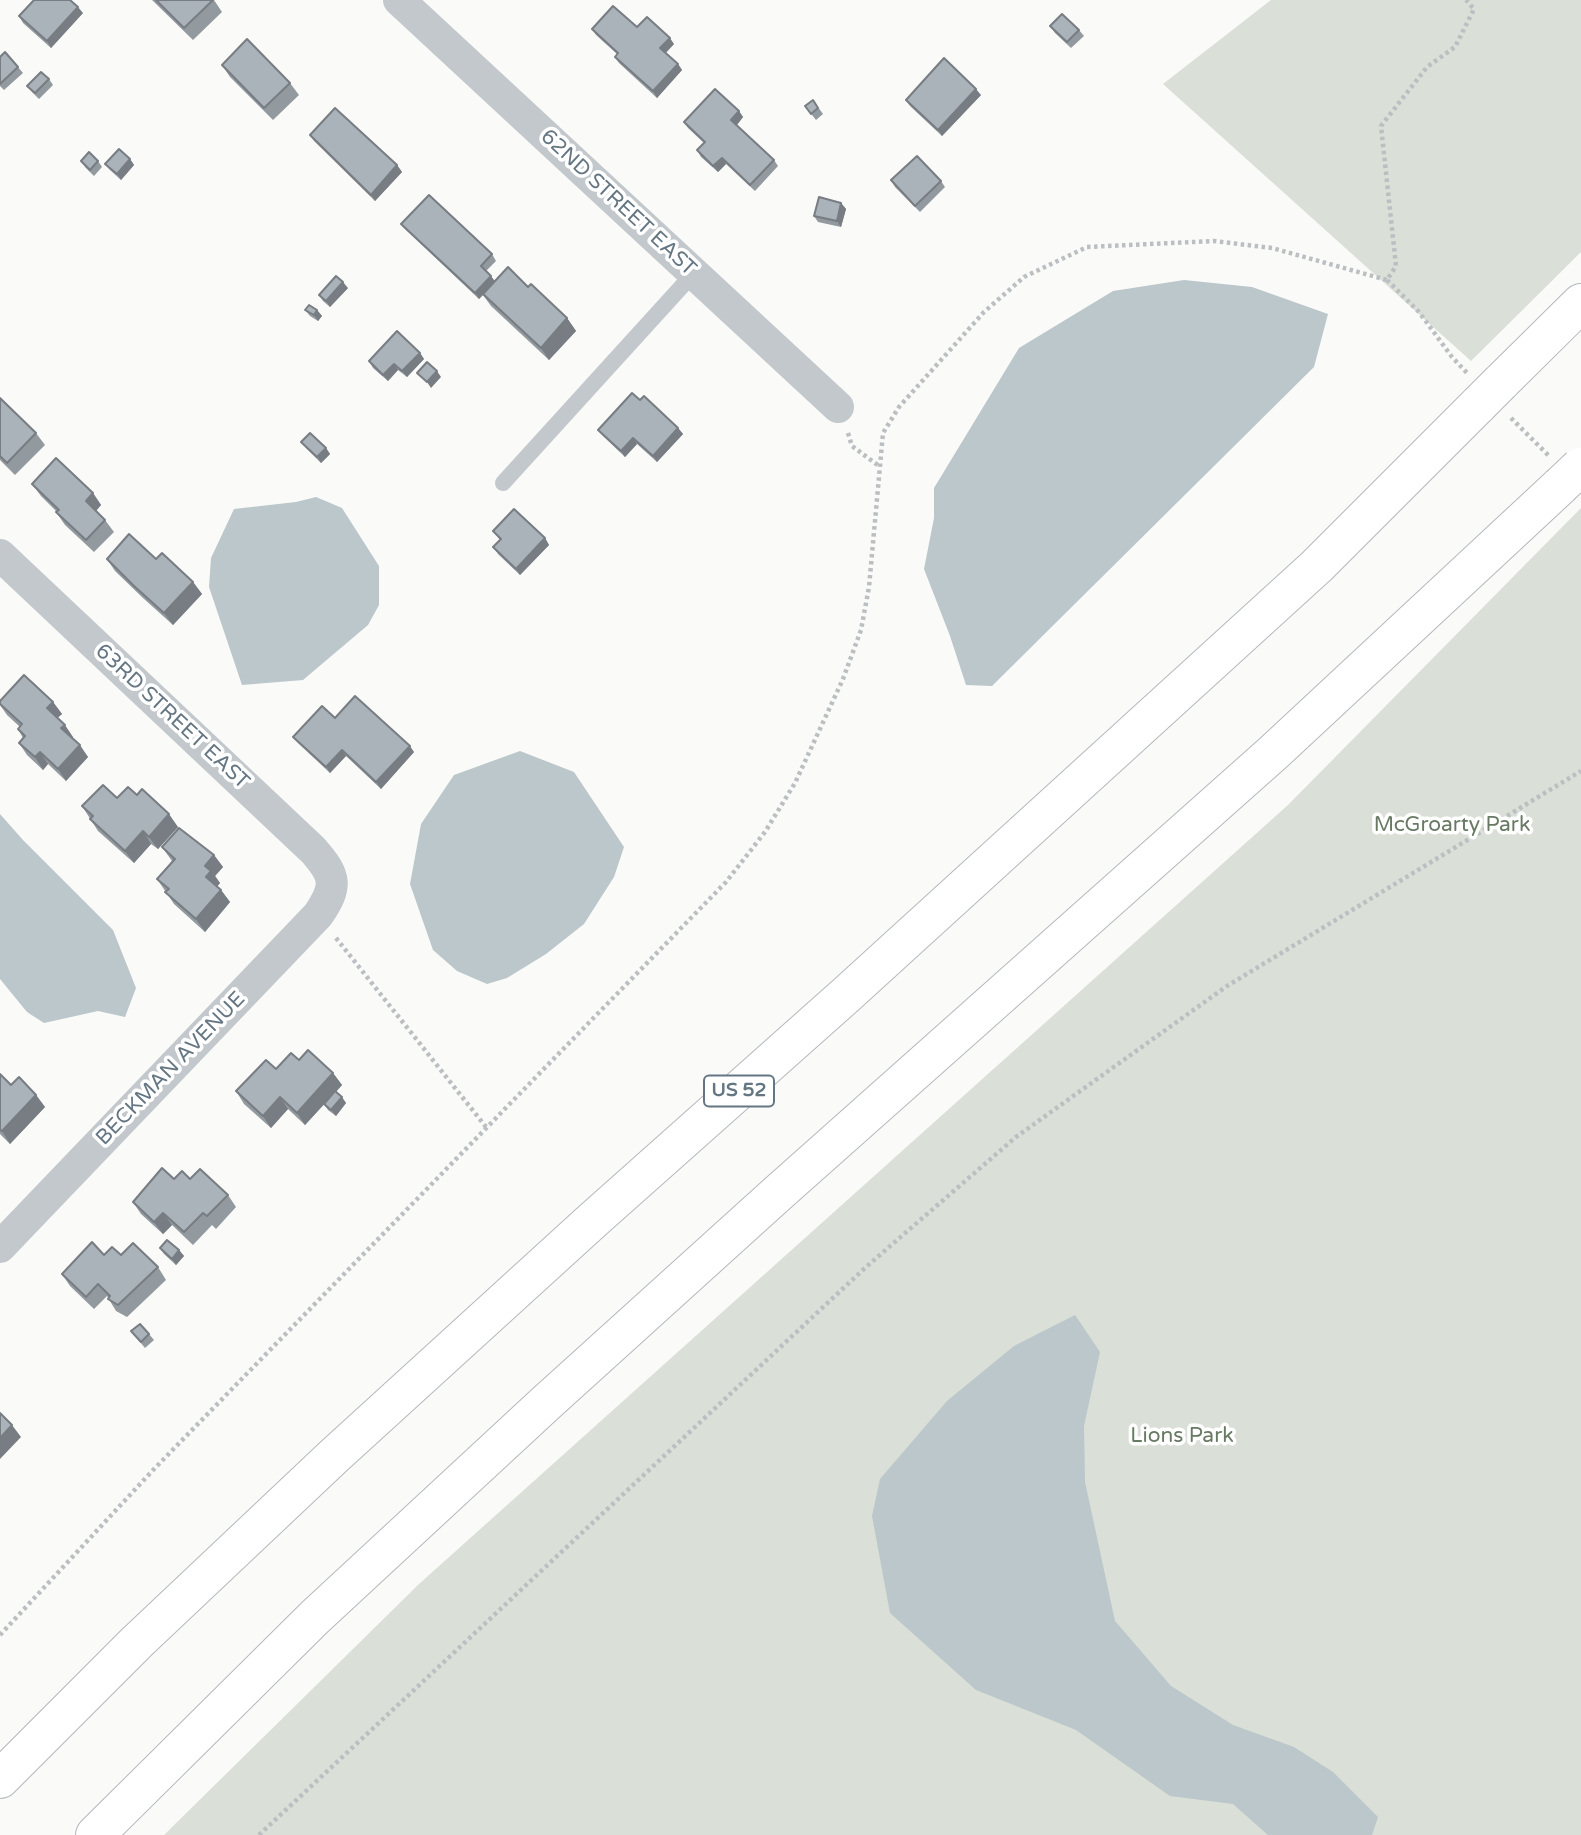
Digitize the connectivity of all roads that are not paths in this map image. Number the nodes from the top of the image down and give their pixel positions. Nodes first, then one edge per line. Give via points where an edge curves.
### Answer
1 (399, 0) edge
2 (694, 273) junction
3 (1581, 303) edge
4 (838, 407) road end
5 (1569, 470) edge
6 (503, 482) dead end
7 (0, 555) edge
8 (333, 885) joint
9 (4, 1233) edge
10 (0, 1779) edge
11 (95, 1835) edge

1 - 2 street, 62ND STREET EAST
2 - 4 street, 62ND STREET EAST
2 - 6 lane
3 - 10 highway, US 52 via 1297,584 334,1456
5 - 11 highway via 1273,753 777,1194 315,1617
7 - 8 street, 63RD STREET EAST via 313,850 328,867
8 - 9 street, BECKMAN AVENUE via 318,915

